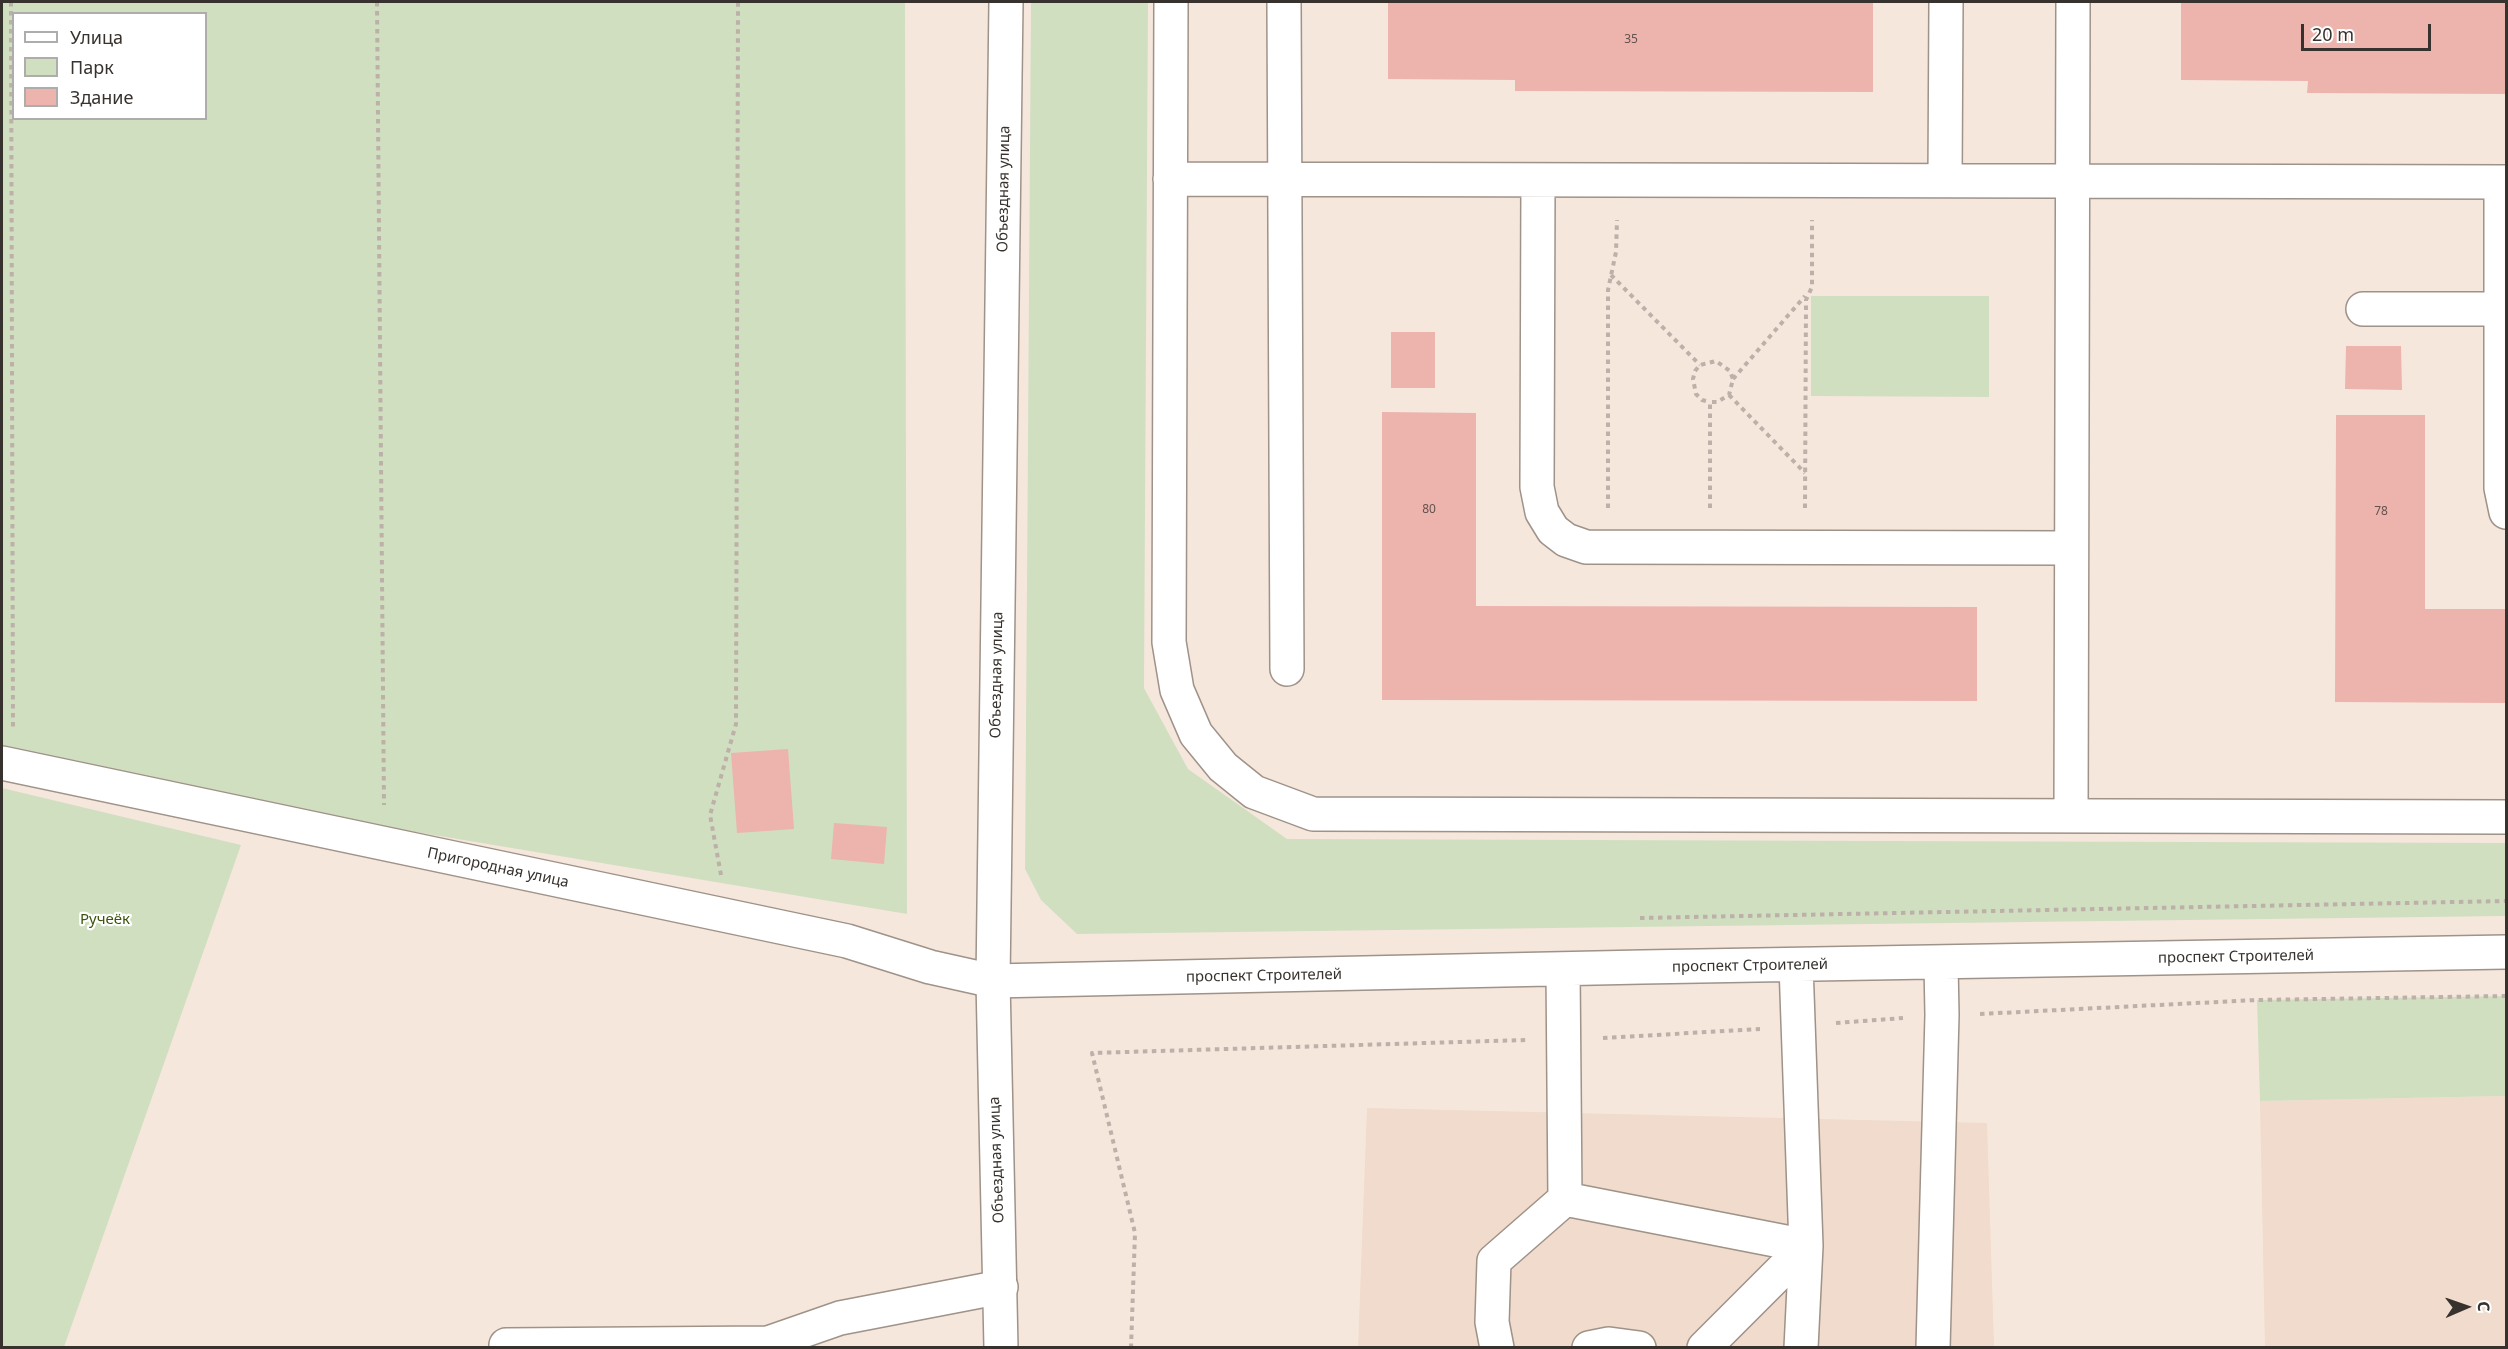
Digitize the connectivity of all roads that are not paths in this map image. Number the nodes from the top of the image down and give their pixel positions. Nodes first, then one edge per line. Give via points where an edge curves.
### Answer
1 (1006, 2) edge
2 (1171, 2) edge
3 (1284, 2) edge
4 (1946, 2) edge
5 (2073, 2) edge
6 (1170, 179) junction
7 (1285, 179) junction
8 (1538, 180) junction
9 (1945, 180) junction
10 (2073, 181) junction
11 (2504, 182) edge
12 (2363, 309) dead end
13 (2501, 309) junction
14 (2506, 513) edge
15 (2072, 548) junction
16 (1287, 669) dead end
17 (7, 765) edge
18 (2071, 816) junction
19 (2506, 817) edge
20 (2506, 952) edge
21 (1941, 963) junction
22 (1796, 966) junction
23 (1563, 970) junction
24 (993, 981) junction
25 (1565, 1199) junction
26 (1806, 1246) junction
27 (1001, 1287) junction
28 (506, 1347) edge
29 (1002, 1347) edge
30 (1497, 1347) edge
31 (1589, 1347) edge
32 (1639, 1347) edge
33 (1704, 1347) edge
34 (1801, 1347) edge
35 (1933, 1347) edge

1 - 24 street, Объездная улица
2 - 6 street
3 - 7 street
4 - 9 street
5 - 10 street
6 - 7 street
6 - 18 street via 1169,642 1177,690 1196,734 1223,767 1254,792 1313,814
7 - 8 street
7 - 16 street
8 - 9 street
8 - 15 street via 1537,487 1542,512 1553,530 1566,540 1586,547
9 - 10 street
10 - 11 street
10 - 15 street
11 - 13 street
12 - 13 street
13 - 14 street via 2501,488
15 - 18 street
17 - 24 street, Пригородная улица via 847,941 930,967
18 - 19 street
20 - 21 street, проспект Строителей
21 - 22 street, проспект Строителей
21 - 35 street
22 - 23 street, проспект Строителей
22 - 26 street
23 - 24 street, проспект Строителей
23 - 25 street
24 - 27 street, Объездная улица
25 - 26 street
25 - 30 street via 1494,1262 1492,1322
26 - 33 street
26 - 34 street
27 - 28 street via 840,1318 768,1343
27 - 29 street, Объездная улица
31 - 32 street

